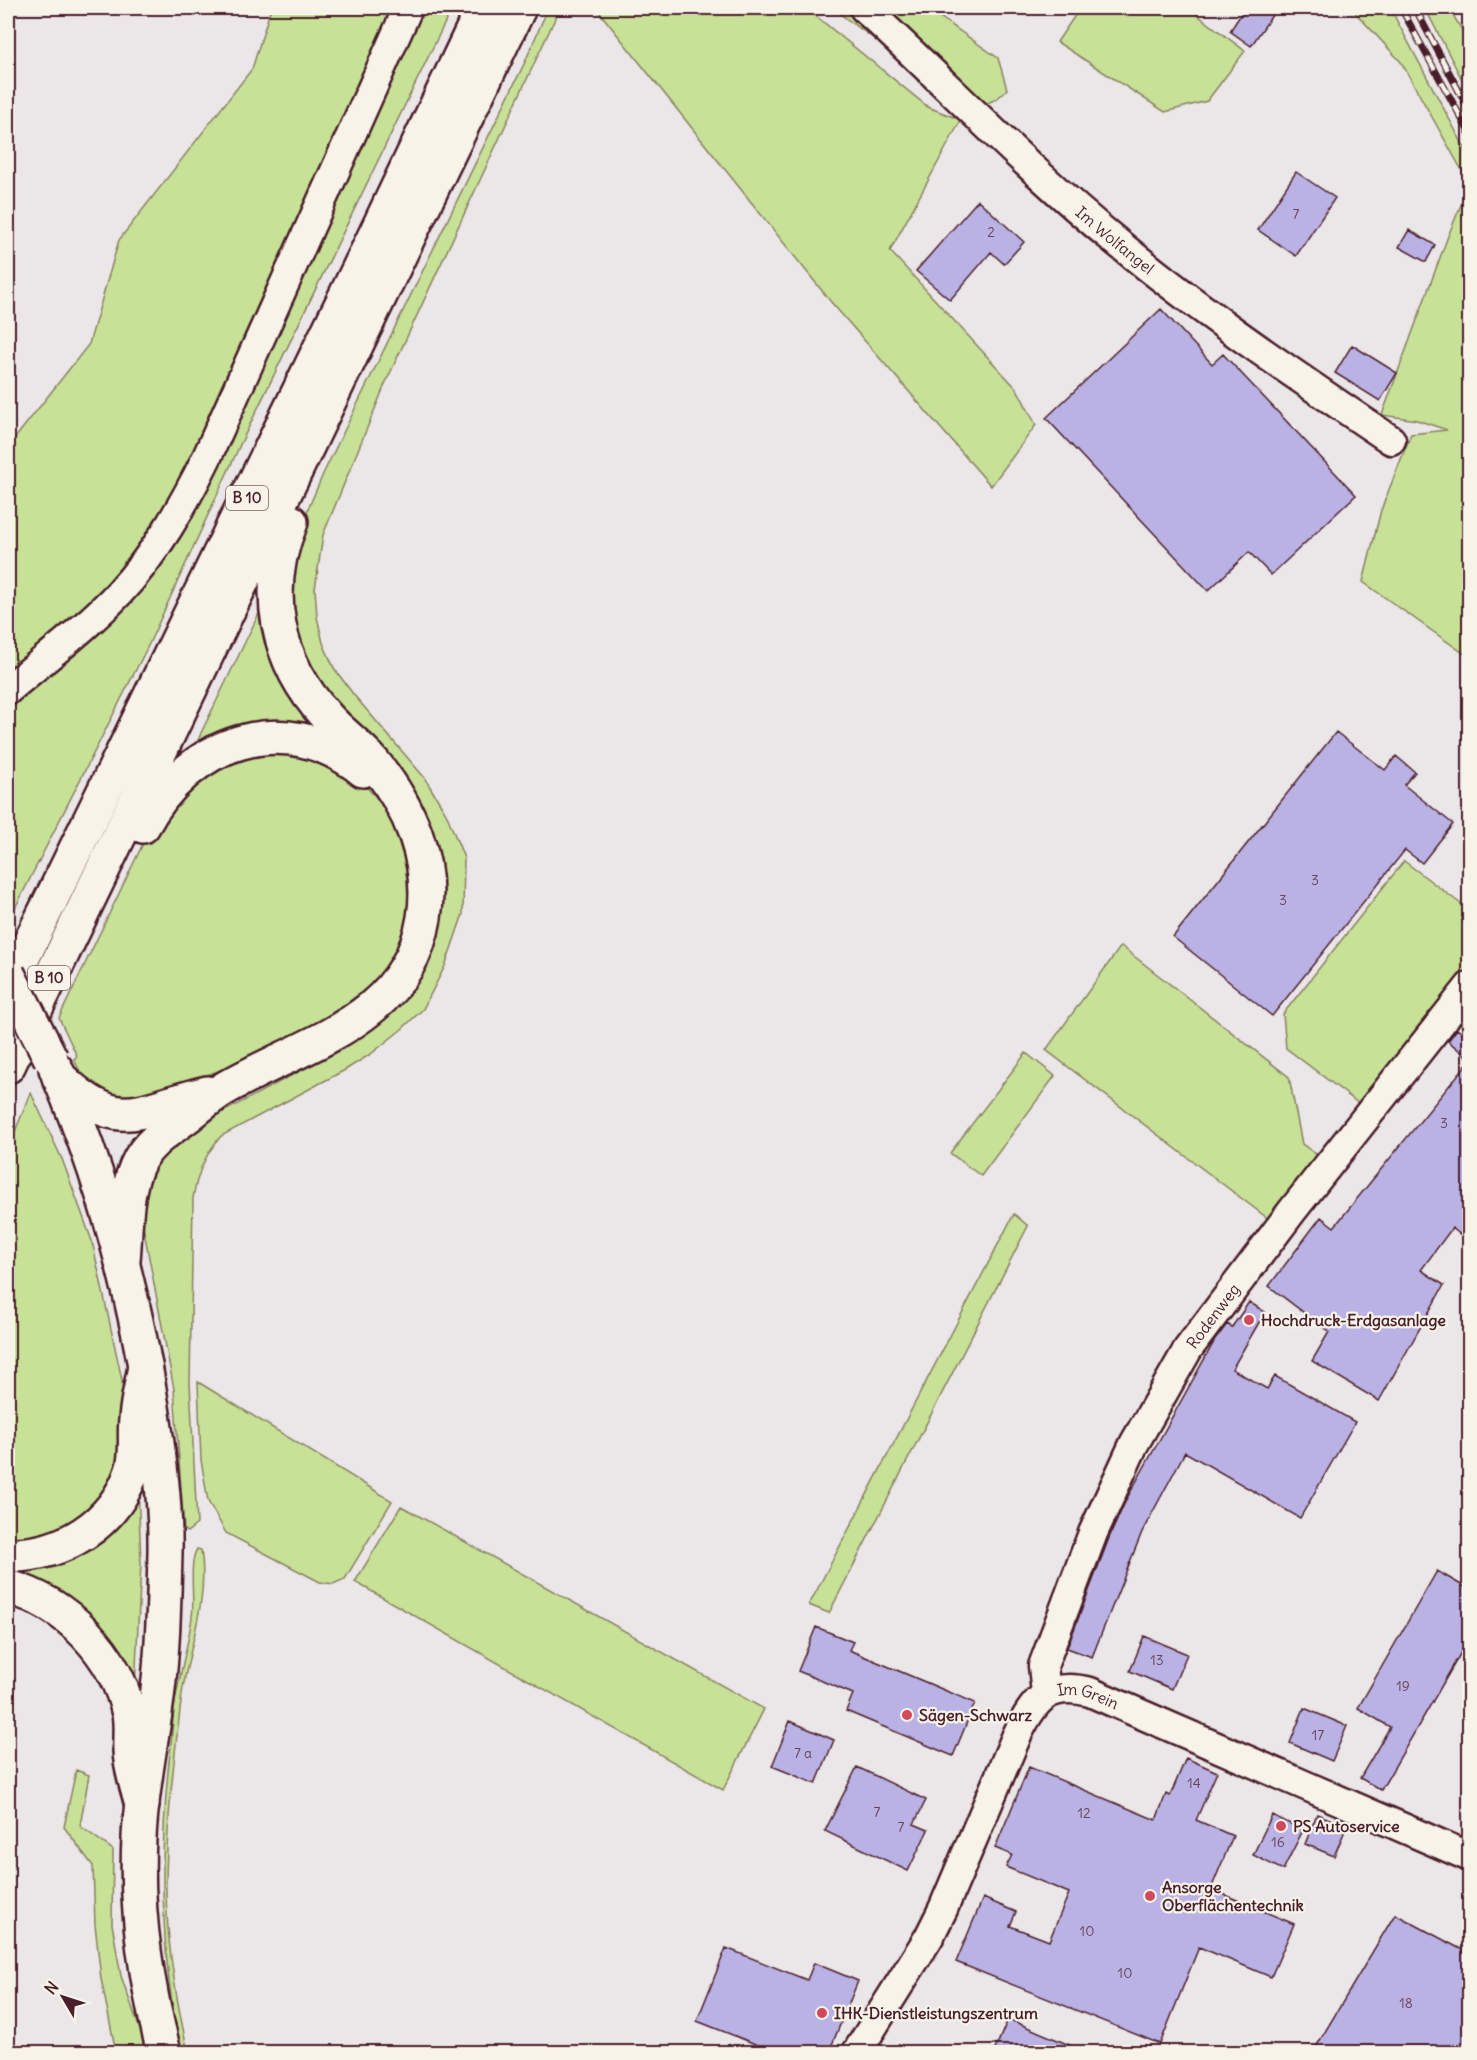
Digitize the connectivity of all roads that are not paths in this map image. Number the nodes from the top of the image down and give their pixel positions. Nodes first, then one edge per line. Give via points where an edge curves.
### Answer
1 (408, 8) edge
2 (483, 8) edge
3 (519, 8) edge
4 (864, 8) edge
5 (1391, 440) dead end
6 (306, 453) junction
7 (38, 664) junction
8 (8, 677) edge
9 (8, 690) edge
10 (390, 789) junction
11 (92, 891) junction
12 (8, 974) edge
13 (1470, 986) edge
14 (8, 988) edge
15 (8, 1066) edge
16 (55, 1068) junction
17 (221, 1090) junction
18 (123, 1260) junction
19 (145, 1366) junction
20 (8, 1556) edge
21 (8, 1587) edge
22 (1047, 1693) junction
23 (142, 1804) junction
24 (1470, 1857) edge
25 (164, 2052) edge
26 (857, 2052) edge

1 - 7 street via 212,447 177,513 119,592
2 - 14 main road, B 10
3 - 6 main road, B 10
4 - 5 street, Im Wolfangel via 1117,243 1228,327
6 - 10 main road via 297,509 277,565 277,622 286,654 305,690 333,724 374,763
6 - 11 main road, B 10
7 - 8 street
7 - 9 street
10 - 11 main road via 346,758 314,744 273,738 234,744 204,756 173,781 138,835
10 - 17 main road via 416,835 426,874 424,918 411,959 399,979 366,1013 320,1042
11 - 15 main road, B 10
12 - 16 main road, bridge
13 - 22 street, Rodenweg via 1188,1349 1134,1444 1093,1533 1043,1666
16 - 17 main road via 88,1103 113,1114 134,1113
16 - 18 main road
17 - 18 main road via 165,1131 141,1157 130,1190
18 - 19 main road
19 - 20 main road via 135,1422 133,1469 117,1501 95,1525 62,1545 44,1552
19 - 23 main road via 162,1474 165,1550 157,1697
21 - 23 main road via 41,1600 76,1624 111,1668 129,1714 130,1758
22 - 24 street, Im Grein via 1071,1689 1090,1692
22 - 26 street, Im Grein via 1020,1729 929,1937
23 - 25 main road via 138,1895 144,1965

